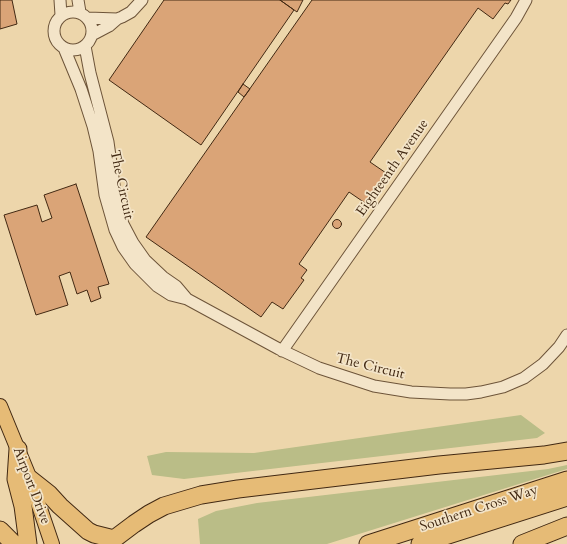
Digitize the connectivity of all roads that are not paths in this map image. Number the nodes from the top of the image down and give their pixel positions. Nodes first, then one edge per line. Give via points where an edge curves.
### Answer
1 (60, 0) edge
2 (78, 0) edge
3 (142, 0) edge
4 (526, 0) edge
5 (61, 15) junction
6 (84, 15) junction
7 (117, 19) junction
8 (92, 35) junction
9 (85, 46) junction
10 (64, 48) junction
11 (187, 299) junction
12 (567, 335) edge
13 (282, 351) junction
14 (0, 406) edge
15 (18, 449) junction
16 (567, 450) edge
17 (30, 480) junction
18 (567, 480) edge
19 (567, 497) edge
20 (567, 526) edge
21 (0, 530) edge
22 (0, 537) edge
23 (111, 541) edge
24 (3, 544) edge
25 (14, 544) edge
26 (28, 544) edge
27 (52, 544) edge
28 (368, 544) edge
29 (420, 544) edge
30 (522, 544) edge

1 - 5 street
2 - 6 street
3 - 7 street via 131,12
4 - 13 street, Eighteenth Avenue via 516,18
5 - 6 street via 73,11
5 - 10 street via 54,24 53,35
6 - 7 street
6 - 8 street via 91,23
7 - 8 street via 110,26
8 - 9 street
9 - 10 street via 75,50
9 - 11 street, The Circuit via 108,142 115,195 123,224 145,260 176,286
10 - 11 street, The Circuit via 93,126 108,207 123,247 135,264 157,286 171,295
11 - 13 street, The Circuit
12 - 13 street, The Circuit via 543,364 519,380 493,390 466,394 411,392 374,386 319,368
14 - 15 main road, Airport Drive
15 - 17 main road, Airport Drive
15 - 26 highway via 16,479
16 - 23 highway via 544,455 439,465 200,495 164,506
17 - 23 highway via 49,494 88,531
17 - 27 main road, Airport Drive
18 - 28 highway, Southern Cross Way
19 - 29 highway, Southern Cross Way
20 - 30 highway
21 - 25 highway
22 - 24 main road

